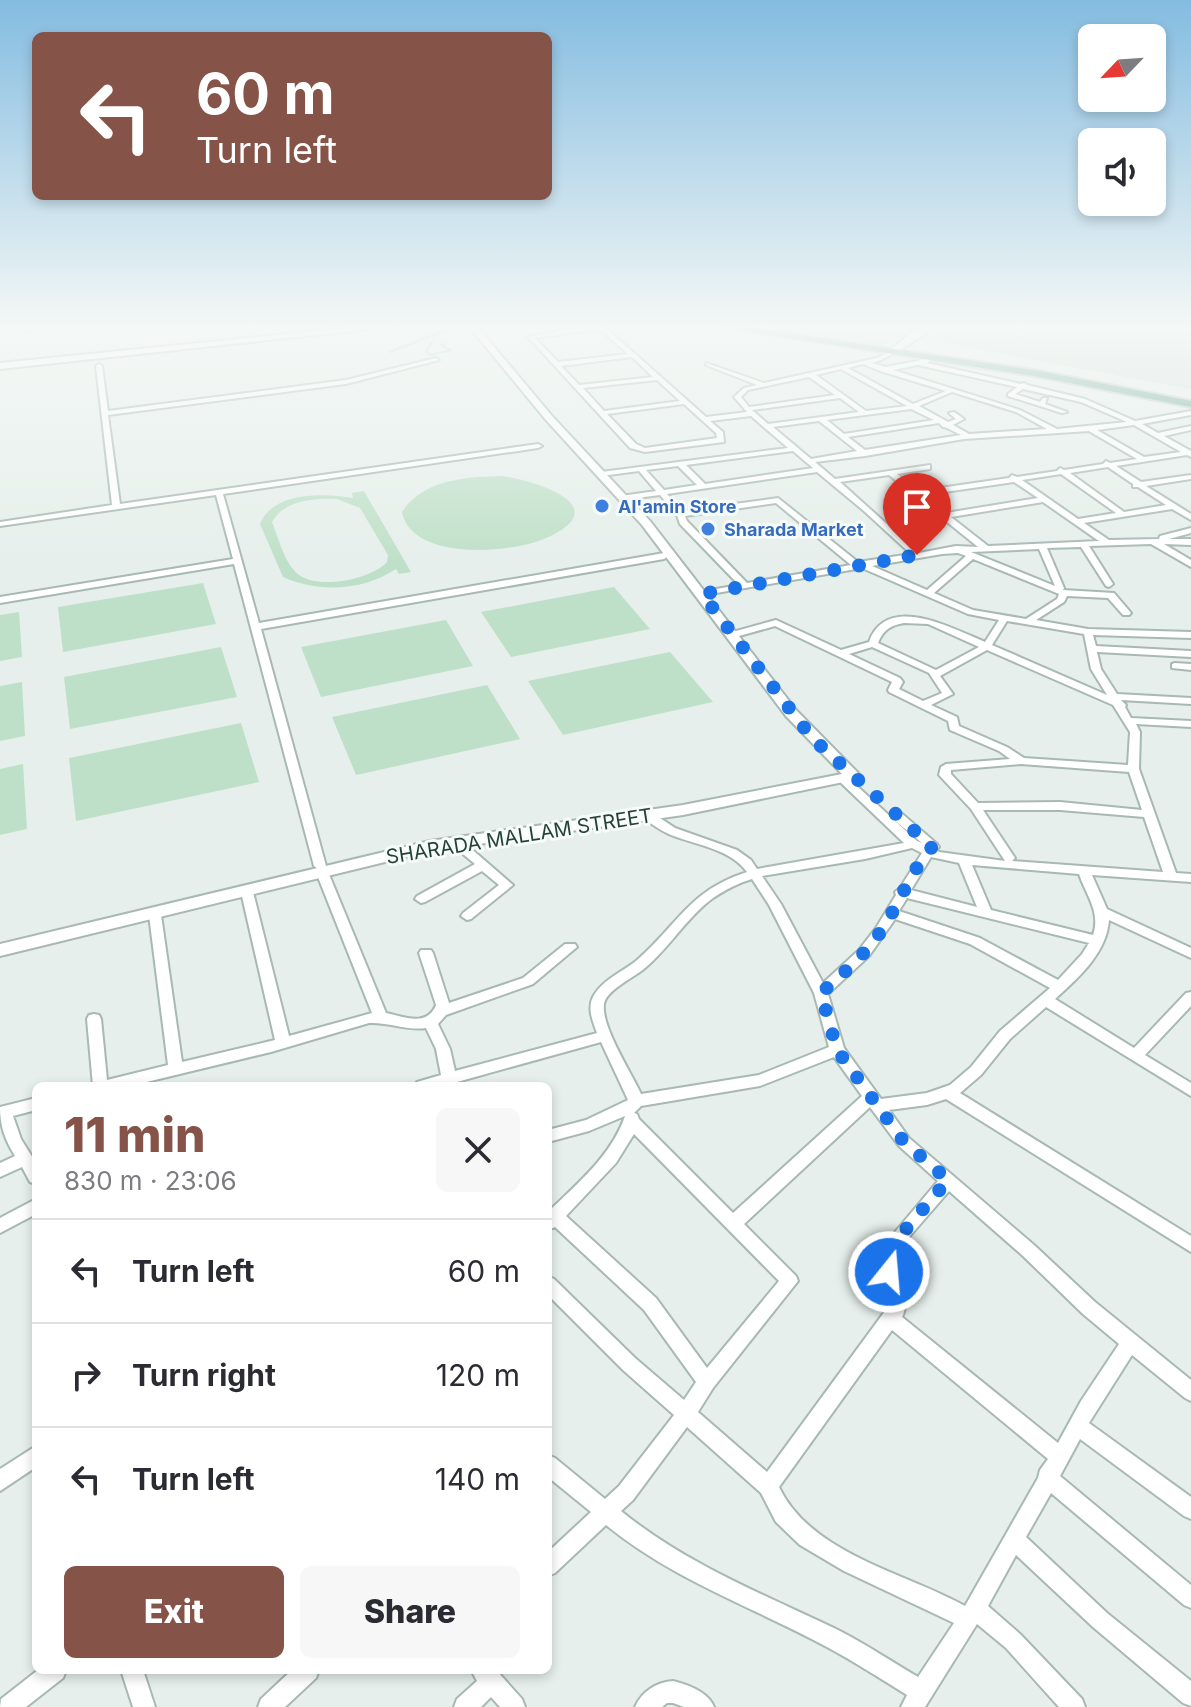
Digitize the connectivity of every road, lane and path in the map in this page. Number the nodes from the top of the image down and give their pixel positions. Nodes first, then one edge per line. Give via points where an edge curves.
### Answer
1 (103, 404) edge
2 (184, 404) edge
3 (540, 404) edge
4 (593, 404) edge
5 (673, 404) edge
6 (688, 404) edge
7 (743, 404) edge
8 (797, 404) edge
9 (852, 404) edge
10 (897, 404) edge
11 (906, 404) edge
12 (919, 404) edge
13 (991, 404) edge
14 (1039, 404) edge
15 (1091, 404) edge
16 (911, 407) junction
17 (902, 408) junction
18 (749, 412) junction
19 (1064, 412) dead end
20 (602, 413) junction
21 (865, 413) junction
22 (952, 413) dead end
23 (104, 414) junction
24 (1188, 416) edge
25 (706, 419) junction
26 (821, 419) junction
27 (936, 422) junction
28 (924, 424) junction
29 (1138, 424) junction
30 (778, 425) junction
31 (766, 426) junction
32 (945, 426) junction
33 (1191, 428) edge
34 (1090, 429) junction
35 (1056, 431) junction
36 (1157, 435) junction
37 (843, 436) junction
38 (968, 436) junction
39 (686, 445) junction
40 (538, 446) dead end
41 (797, 446) junction
42 (766, 452) junction
43 (1190, 453) edge
44 (865, 454) junction
45 (1141, 458) junction
46 (702, 461) junction
47 (810, 461) junction
48 (1106, 463) junction
49 (680, 464) junction
50 (927, 467) dead end
51 (641, 469) junction
52 (820, 469) junction
53 (1060, 470) junction
54 (789, 473) junction
55 (891, 473) junction
56 (601, 474) junction
57 (1012, 477) junction
58 (1191, 477) edge
59 (750, 479) junction
60 (1178, 479) junction
61 (834, 481) junction
62 (1136, 485) junction
63 (703, 486) junction
64 (1191, 487) edge
65 (684, 489) junction
66 (219, 492) junction
67 (662, 493) junction
68 (918, 494) junction
69 (624, 498) junction
70 (771, 499) junction
71 (1043, 500) junction
72 (116, 507) junction
73 (1170, 507) junction
74 (706, 510) junction
75 (681, 514) junction
76 (1122, 514) junction
77 (946, 515) junction
78 (1191, 518) edge
79 (1076, 522) junction
80 (0, 524) edge
81 (1191, 530) edge
82 (1156, 541) junction
83 (1191, 542) edge
84 (1109, 544) junction
85 (1084, 545) junction
86 (1042, 546) junction
87 (984, 547) junction
88 (956, 549) junction
89 (917, 555) junction
90 (664, 556) junction
91 (970, 557) junction
92 (238, 561) junction
93 (858, 564) junction
94 (1191, 564) edge
95 (1109, 584) dead end
96 (745, 586) junction
97 (1062, 591) junction
98 (929, 593) junction
99 (702, 594) junction
100 (0, 600) edge
101 (1126, 613) dead end
102 (1005, 617) junction
103 (1029, 621) junction
104 (255, 627) junction
105 (1088, 632) junction
106 (732, 635) junction
107 (1191, 635) edge
108 (873, 644) junction
109 (987, 646) junction
110 (1092, 649) junction
111 (842, 653) junction
112 (1191, 654) edge
113 (1175, 666) dead end
114 (1191, 667) edge
115 (936, 674) junction
116 (1117, 701) junction
117 (1191, 701) edge
118 (921, 705) junction
119 (1131, 721) junction
120 (1191, 724) edge
121 (1021, 761) junction
122 (1133, 769) junction
123 (844, 774) junction
124 (975, 807) junction
125 (1148, 814) junction
126 (647, 815) junction
127 (456, 842) junction
128 (913, 844) junction
129 (930, 850) junction
130 (1009, 858) junction
131 (964, 861) junction
132 (483, 865) junction
133 (321, 869) junction
134 (1084, 870) junction
135 (1170, 873) junction
136 (756, 874) junction
137 (1191, 875) edge
138 (247, 892) junction
139 (901, 892) junction
140 (421, 899) dead end
141 (986, 912) junction
142 (1103, 912) junction
143 (892, 913) junction
144 (155, 915) junction
145 (467, 916) dead end
146 (1095, 940) junction
147 (0, 942) edge
148 (570, 947) dead end
149 (0, 950) edge
150 (426, 953) dead end
151 (1191, 953) edge
152 (1059, 987) junction
153 (821, 993) junction
154 (1047, 1001) junction
155 (1188, 1005) edge
156 (442, 1011) junction
157 (380, 1015) junction
158 (94, 1019) dead end
159 (430, 1022) junction
160 (605, 1036) junction
161 (283, 1043) junction
162 (837, 1050) junction
163 (1135, 1056) junction
164 (176, 1069) junction
165 (100, 1082) edge
166 (122, 1082) edge
167 (448, 1082) edge
168 (1191, 1090) edge
169 (948, 1093) junction
170 (874, 1101) junction
171 (32, 1105) edge
172 (634, 1110) junction
173 (2, 1112) edge
174 (552, 1135) edge
175 (25, 1159) junction
176 (0, 1170) edge
177 (32, 1170) edge
178 (948, 1180) junction
179 (32, 1208) edge
180 (552, 1219) edge
181 (552, 1221) edge
182 (733, 1224) junction
183 (0, 1226) edge
184 (1191, 1245) edge
185 (552, 1288) edge
186 (891, 1319) junction
187 (1130, 1343) junction
188 (707, 1382) junction
189 (1191, 1392) edge
190 (684, 1413) junction
191 (1077, 1425) junction
192 (1060, 1457) junction
193 (32, 1459) edge
194 (552, 1468) edge
195 (1047, 1477) junction
196 (0, 1481) edge
197 (768, 1486) junction
198 (1191, 1509) edge
199 (606, 1514) junction
200 (1014, 1539) junction
201 (552, 1562) edge
202 (1191, 1598) edge
203 (972, 1614) junction
204 (50, 1674) edge
205 (133, 1674) edge
206 (304, 1674) edge
207 (487, 1676) edge
208 (1191, 1695) edge
209 (916, 1699) edge
210 (9, 1707) edge
211 (144, 1707) edge
212 (269, 1707) edge
213 (465, 1707) edge
214 (514, 1707) edge
215 (646, 1707) edge
216 (703, 1707) edge
217 (1074, 1707) edge

1 - 23 street
2 - 23 street
3 - 56 street
4 - 20 street
5 - 20 street
6 - 25 street
7 - 18 street
8 - 18 street
9 - 21 street
10 - 17 street
11 - 16 street
12 - 16 street
13 - 35 street
14 - 19 street
15 - 29 street
16 - 17 street
16 - 27 street
17 - 21 street
17 - 28 street
18 - 25 street
18 - 31 street
20 - 39 street via 638,449
21 - 26 street
22 - 32 street via 961,419
23 - 72 street
24 - 29 street
25 - 39 street via 722,439
26 - 30 street
26 - 37 street
27 - 28 street
27 - 32 street
28 - 37 street
29 - 34 street
29 - 36 street
30 - 31 street
30 - 41 street
31 - 41 street
32 - 38 street
33 - 36 street
34 - 35 street
34 - 45 street
35 - 38 street
36 - 43 street
37 - 44 street
38 - 44 street
39 - 46 street
40 - 66 street
41 - 42 street
41 - 47 street
42 - 46 street
42 - 54 street
43 - 45 street
44 - 47 street
45 - 48 street
46 - 49 street
47 - 52 street
48 - 53 street
48 - 62 street
49 - 51 street
49 - 63 street
50 - 55 street
51 - 56 street
51 - 67 street
52 - 54 street
52 - 61 street
53 - 57 street
53 - 76 street
54 - 59 street
55 - 61 street
55 - 68 street
56 - 69 street
56 - 90 street via 599,479
57 - 68 street
57 - 71 street
58 - 60 street
59 - 63 street
59 - 70 street
60 - 62 street
60 - 64 street
61 - 89 street
62 - 73 street
63 - 65 street
65 - 67 street
65 - 74 street
66 - 72 street
66 - 92 street
67 - 69 street
67 - 75 street
68 - 77 street
69 - 99 street
70 - 74 street
70 - 93 street via 791,508
71 - 77 street
71 - 79 street
72 - 80 street
73 - 76 street
73 - 78 street
74 - 75 street
75 - 96 street
76 - 79 street
77 - 87 street
79 - 84 street
81 - 82 street
82 - 83 street
82 - 84 street
82 - 94 street
84 - 85 street
85 - 86 street
85 - 95 street
86 - 87 street
86 - 97 street
87 - 88 street
88 - 89 street
88 - 91 street
89 - 93 street
90 - 104 street
90 - 123 street via 784,716
91 - 97 street
91 - 98 street
92 - 100 street
92 - 104 street
93 - 96 street
93 - 98 street
96 - 99 street
97 - 101 street via 1111,595
97 - 103 street via 1061,600
98 - 102 street via 965,610
99 - 106 street
102 - 103 street
102 - 109 street
103 - 105 street
104 - 133 street
105 - 107 street
105 - 110 street
106 - 111 street via 774,623
106 - 123 street
108 - 109 street via 885,626 914,619
108 - 111 street
108 - 115 street
109 - 115 street
109 - 116 street
110 - 112 street
110 - 116 street via 1096,669
111 - 118 street via 896,680 893,690
113 - 114 street
115 - 118 street via 948,694
116 - 117 street
116 - 119 street
118 - 121 street
119 - 120 street
119 - 122 street via 1137,744
121 - 122 street
121 - 124 street via 946,767 945,775
122 - 125 street
123 - 126 street, SHARADA MALLAM STREET
123 - 128 street
123 - 129 street
123 - 133 street, SHARADA MALLAM STREET via 679,804 418,841
124 - 125 street via 1060,806
124 - 130 street
125 - 135 street
126 - 127 street, SHARADA MALLAM STREET
126 - 136 street via 671,831 733,853
127 - 132 street
127 - 133 street, SHARADA MALLAM STREET
128 - 129 street
128 - 136 street
129 - 130 street
129 - 131 street
129 - 139 street
130 - 135 street
131 - 134 street
131 - 141 street
132 - 140 street
132 - 145 street via 507,885
133 - 138 street, SHARADA MALLAM STREET
133 - 147 street, SHARADA MALLAM STREET
133 - 157 street
134 - 135 street
134 - 142 street via 1090,893
135 - 137 street
136 - 153 street
136 - 160 street via 713,892 644,961 601,993 597,1006
138 - 144 street, SHARADA MALLAM STREET
138 - 161 street
139 - 141 street
139 - 143 street
141 - 146 street
142 - 146 street
142 - 151 street
143 - 152 street via 975,941
143 - 153 street via 864,953
144 - 149 street, SHARADA MALLAM STREET
144 - 164 street
146 - 152 street
148 - 156 street via 528,981
150 - 156 street
152 - 154 street
153 - 162 street
154 - 163 street
154 - 169 street
155 - 163 street
156 - 159 street
157 - 159 street via 410,1026
157 - 161 street
158 - 165 street
159 - 167 street via 443,1049
160 - 167 street
160 - 172 street
161 - 164 street
162 - 170 street
162 - 172 street via 760,1080
163 - 168 street
164 - 166 street
169 - 170 street
169 - 184 street
170 - 178 street via 904,1142
170 - 182 street
171 - 173 street
172 - 174 street
172 - 180 street via 611,1159
172 - 182 street
173 - 175 street
175 - 176 street
175 - 177 street
178 - 186 street via 888,1250 898,1296
178 - 187 street
179 - 183 street
181 - 188 street via 650,1304
182 - 188 street via 790,1284
185 - 190 street
186 - 192 street
186 - 197 street
187 - 189 street
187 - 191 street
188 - 190 street
190 - 197 street
190 - 199 street via 649,1465
191 - 192 street
191 - 198 street
192 - 195 street
193 - 196 street
194 - 199 street
195 - 200 street
195 - 202 street
197 - 203 street via 789,1522 817,1546
199 - 201 street
199 - 209 street via 693,1572 835,1640
200 - 203 street
200 - 208 street
203 - 209 street
203 - 217 street via 1013,1641
204 - 210 street
205 - 211 street
206 - 212 street
207 - 213 street
207 - 214 street
215 - 216 street via 658,1694 673,1691

